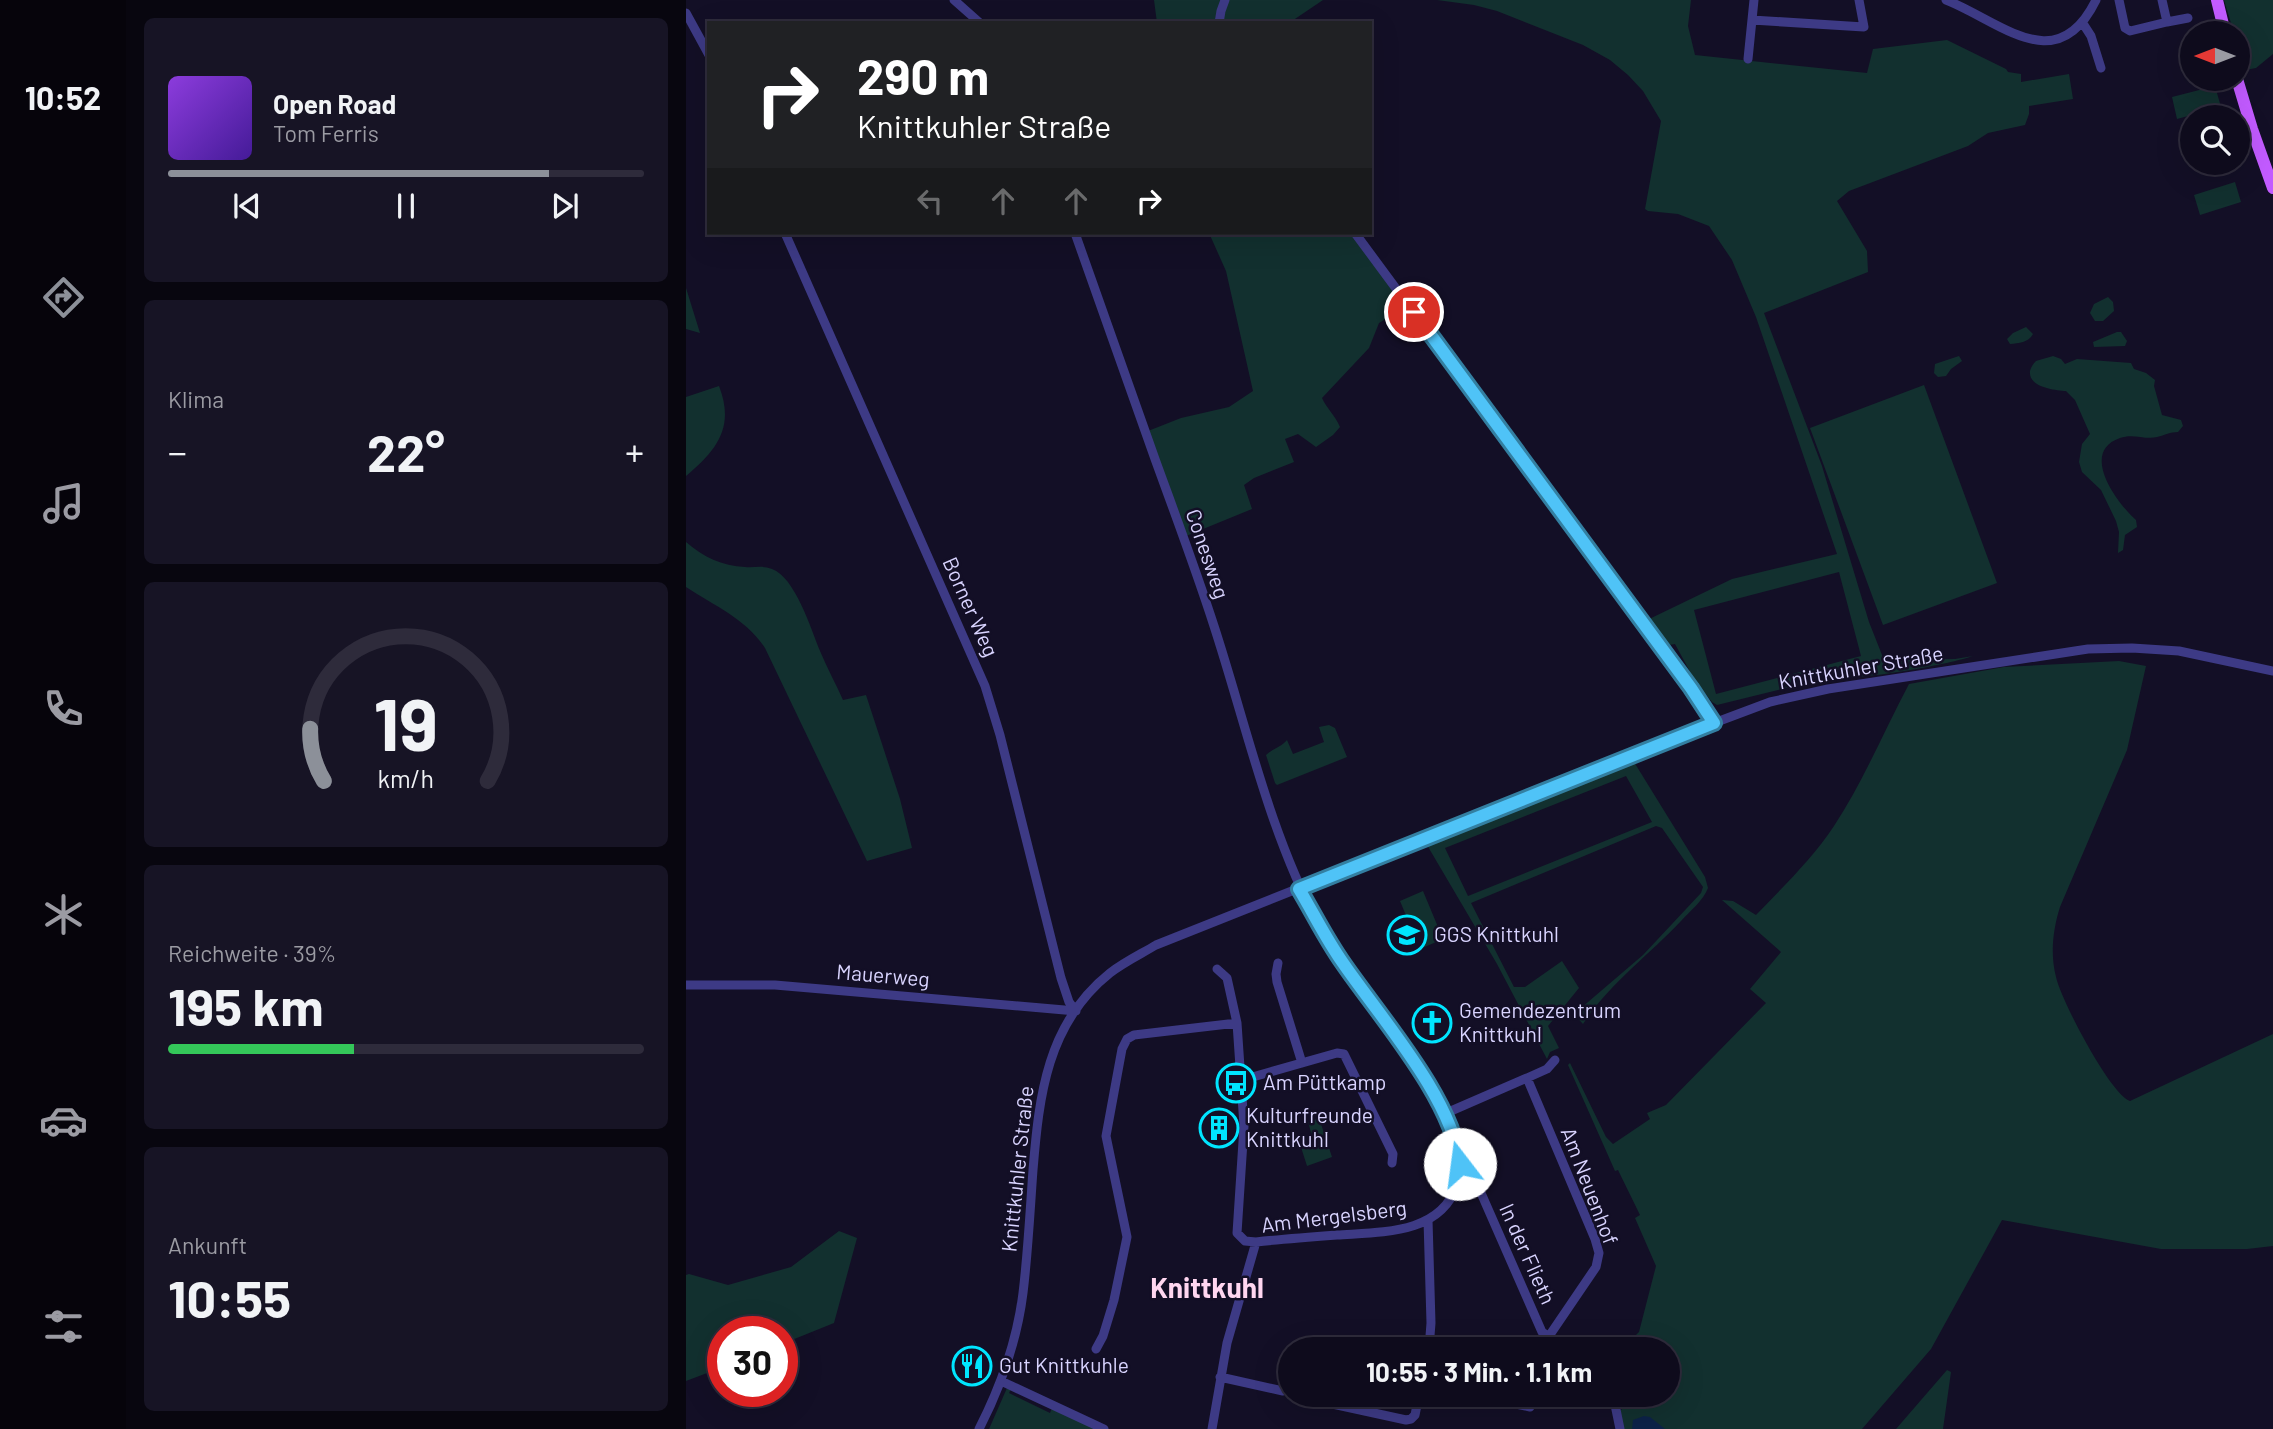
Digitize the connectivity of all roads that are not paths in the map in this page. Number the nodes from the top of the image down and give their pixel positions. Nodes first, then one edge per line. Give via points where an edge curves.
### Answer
1 (954, 0) edge
2 (1225, 0) edge
3 (1754, 0) edge
4 (1860, 0) edge
5 (1946, 0) edge
6 (2096, 0) edge
7 (2119, 0) edge
8 (2162, 0) edge
9 (2217, 0) edge
10 (686, 13) edge
11 (2188, 18) dead end
12 (1752, 20) junction
13 (978, 21) edge
14 (1219, 21) edge
15 (2222, 21) edge
16 (2082, 22) junction
17 (2167, 22) junction
18 (707, 51) edge
19 (1748, 59) dead end
20 (2101, 68) dead end
21 (2241, 91) edge
22 (2273, 188) edge
23 (786, 235) edge
24 (1076, 235) edge
25 (1356, 235) edge
26 (2273, 671) edge
27 (1714, 723) junction
28 (1299, 889) junction
29 (1278, 963) dead end
30 (1217, 969) dead end
31 (686, 985) edge
32 (1076, 1011) junction
33 (1237, 1023) junction
34 (1555, 1060) dead end
35 (1302, 1063) junction
36 (1527, 1078) junction
37 (1242, 1080) junction
38 (1444, 1114) junction
39 (1392, 1163) dead end
40 (1460, 1171) junction
41 (1428, 1220) junction
42 (1256, 1241) junction
43 (1430, 1337) edge
44 (1549, 1337) joint
45 (1096, 1349) dead end
46 (1220, 1377) junction
47 (1001, 1381) junction
48 (1278, 1390) edge
49 (1346, 1407) edge
50 (1417, 1407) edge
51 (1615, 1407) edge
52 (979, 1429) edge
53 (1104, 1429) edge
54 (1212, 1429) edge
55 (1620, 1429) edge

1 - 13 street
2 - 14 street
3 - 12 street
4 - 12 street via 1864,27
5 - 16 street via 2035,41 2058,38
6 - 16 street
7 - 17 street via 2127,31
8 - 17 street
9 - 15 main road
10 - 18 street
11 - 17 street
12 - 19 street
16 - 20 street via 2094,41
21 - 22 main road
23 - 32 street, Borner Weg via 985,686 1061,978
24 - 28 street, Conesweg via 1205,598
25 - 27 street
26 - 27 street, Knittkuhler Straße via 2179,651 2088,649 1829,689 1770,702
27 - 28 street, Knittkuhler Straße
28 - 32 street, Knittkuhler Straße via 1156,945 1110,974
28 - 38 street via 1329,943 1426,1080
29 - 35 street via 1277,982
30 - 33 street via 1227,978
31 - 32 street, Mauerweg via 775,985
32 - 47 street, Knittkuhler Straße via 1052,1055 1042,1088 1023,1295
33 - 37 street
33 - 45 street via 1134,1035 1123,1045 1106,1136 1127,1237 1114,1300
34 - 36 street
35 - 37 street
35 - 39 street via 1344,1054 1393,1154
36 - 38 street
36 - 44 street, Am Neuenhof via 1599,1253 1597,1267
37 - 42 street via 1237,1233 1245,1241
38 - 40 street via 1459,1152
40 - 41 street, Am Mergelsberg via 1449,1200
40 - 44 street, In der Flieth via 1474,1177 1542,1332
41 - 42 street, Am Mergelsberg via 1386,1232
41 - 43 street
42 - 46 street, Am Mergelsberg
46 - 48 street
46 - 54 street, Am Mergelsberg
47 - 52 street, Knittkuhler Straße
47 - 53 street
49 - 50 street via 1406,1420 1415,1415
51 - 55 street

